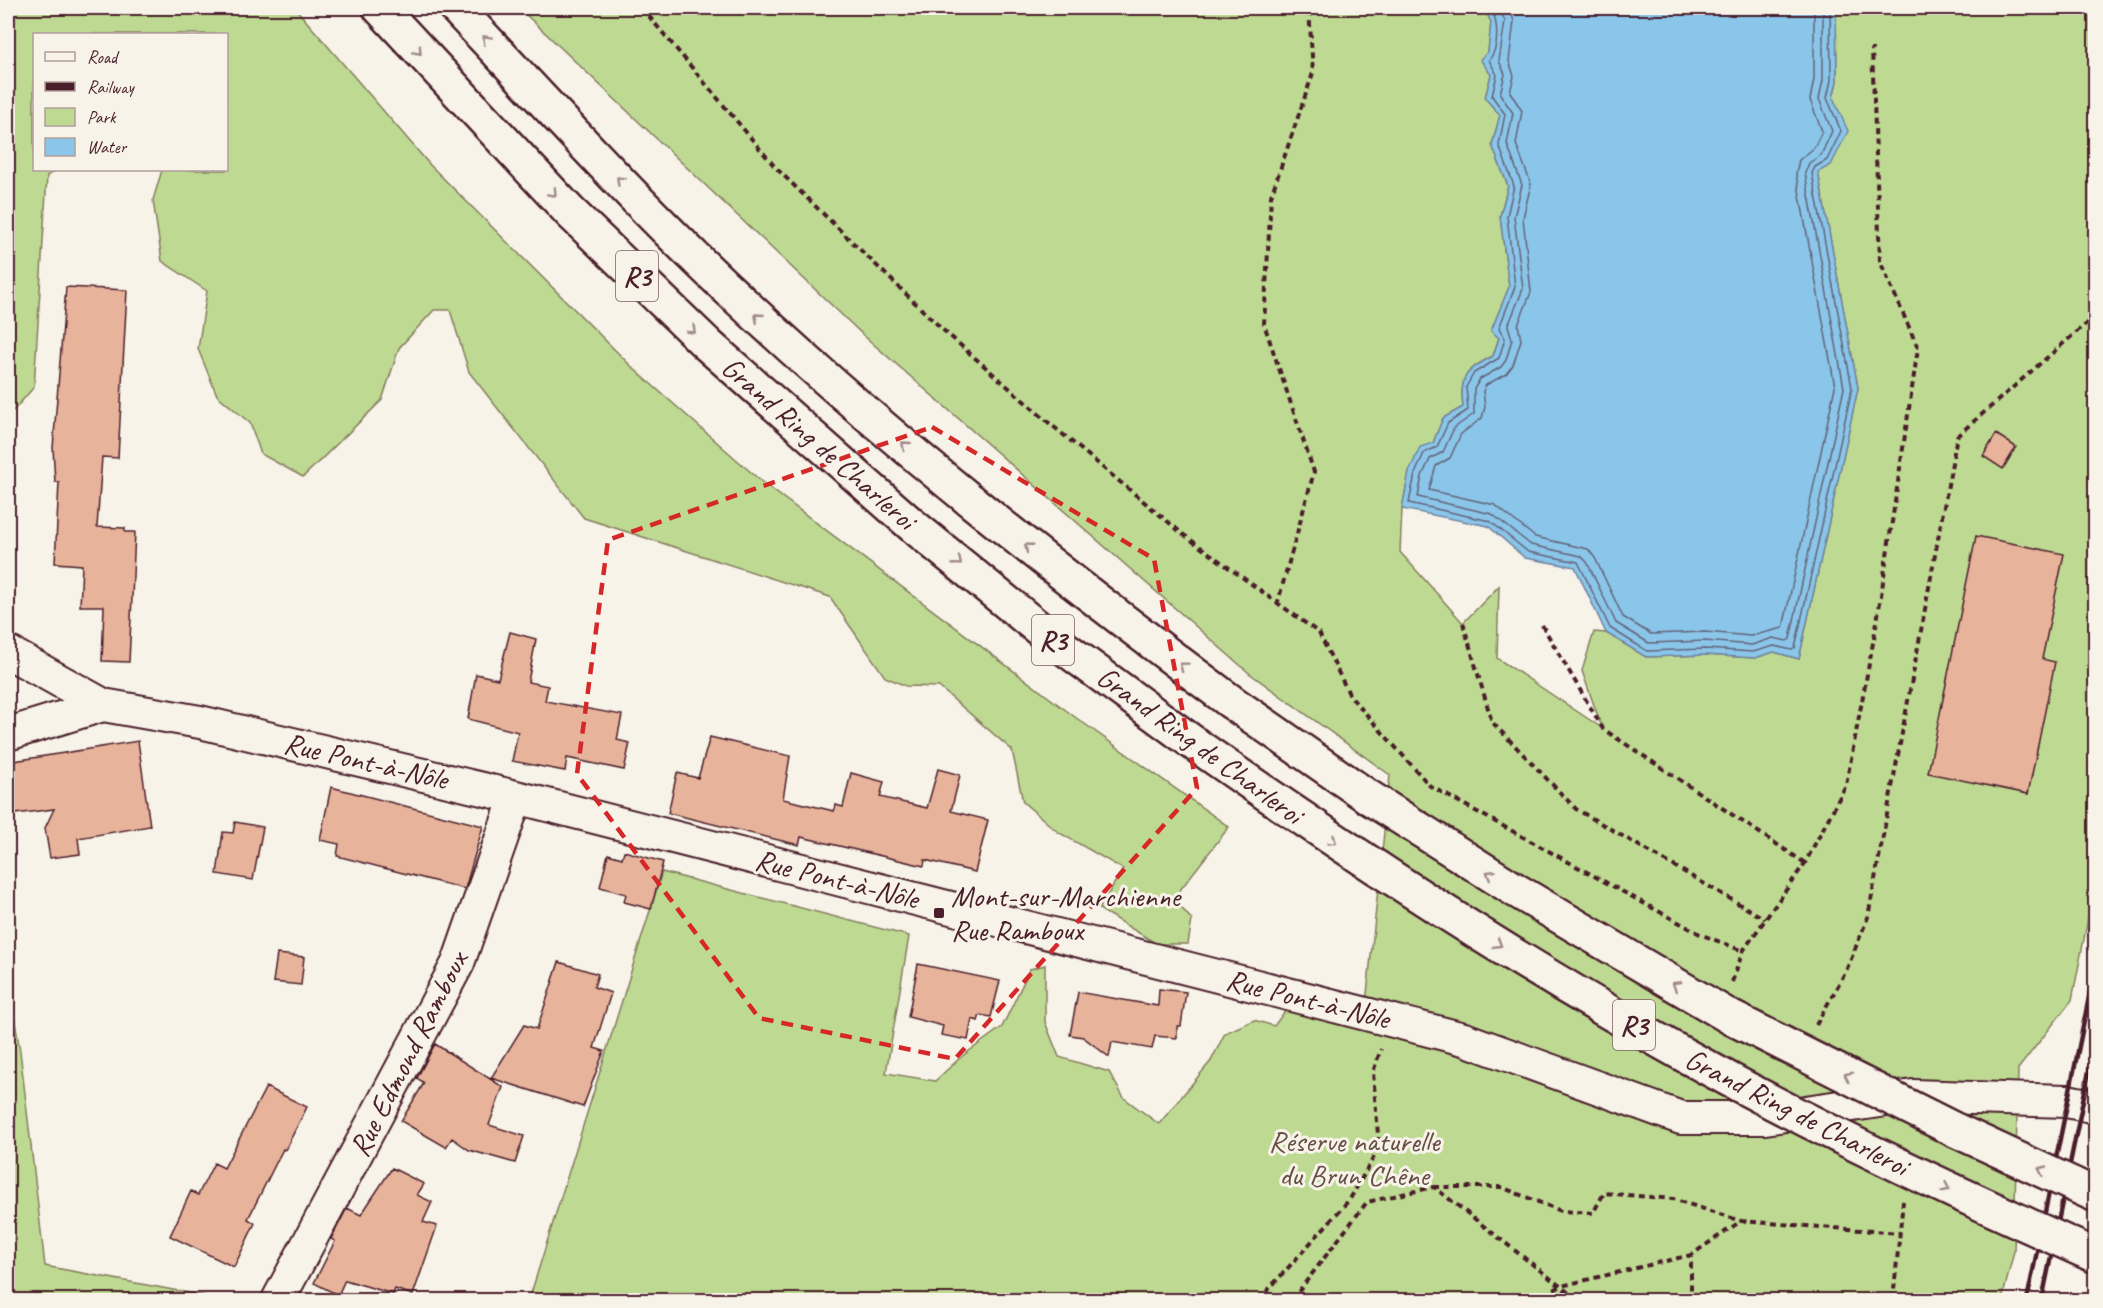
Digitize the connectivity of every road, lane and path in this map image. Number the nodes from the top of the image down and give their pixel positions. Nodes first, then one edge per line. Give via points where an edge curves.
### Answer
1 (380, 8) edge
2 (456, 8) edge
3 (642, 8) edge
4 (1309, 8) edge
5 (1872, 48) dead end
6 (2096, 315) edge
7 (1277, 605) junction
8 (1463, 623) dead end
9 (1542, 625) dead end
10 (8, 652) edge
11 (103, 705) junction
12 (8, 734) edge
13 (516, 797) junction
14 (1805, 864) junction
15 (1765, 919) junction
16 (1743, 951) junction
17 (1731, 985) dead end
18 (1391, 1020) junction
19 (1814, 1030) dead end
20 (2096, 1107) edge
21 (1434, 1187) junction
22 (2096, 1195) edge
23 (1741, 1221) junction
24 (1900, 1233) dead end
25 (1691, 1255) junction
26 (2096, 1256) edge
27 (1561, 1286) junction
28 (278, 1300) edge
29 (1259, 1300) edge
30 (1292, 1300) edge
31 (1536, 1300) edge
32 (1578, 1300) edge
33 (1691, 1300) edge

1 -> 26 highway, Grand Ring de Charleroi / R3, bridge via 570,212 708,345 948,555 1048,636 1199,747 1336,843 1708,1068 1933,1182
22 -> 2 highway, Grand Ring de Charleroi / R3, bridge via 1953,1129 1730,1017 1517,891 1367,796 1230,701 1085,593 949,484 744,304 607,168
3 - 7 path via 776,168 942,329 1175,527
4 - 7 path via 1313,73 1271,196 1264,324 1314,472
5 - 14 path via 1880,261 1918,348 1876,622 1846,784
6 - 19 path via 1957,436 1868,917 1846,971
7 - 16 path via 1319,633 1350,696 1430,786 1700,934
8 - 15 path via 1492,722 1576,809
9 - 14 path via 1603,729
10 - 11 street
11 - 12 street, Rue Pont-à-Nôle
11 - 13 street, Rue Pont-à-Nôle via 200,722
13 - 18 street, Rue Pont-à-Nôle
13 - 28 street, Rue Edmond Ramboux via 458,963 411,1046 290,1284
14 - 15 path
15 - 16 path
16 - 17 path
18 - 20 street, Rue Pont-à-Nôle via 1464,1039 1681,1118 1765,1118 1913,1096 2067,1101
18 - 29 path via 1373,1072 1379,1148 1350,1198
21 - 23 path via 1502,1187 1561,1211 1593,1213 1604,1193 1673,1199
21 - 27 path
21 - 30 path via 1367,1202
23 - 24 path
23 - 25 path
25 - 27 path
25 - 33 path
27 - 31 path
27 - 32 path

